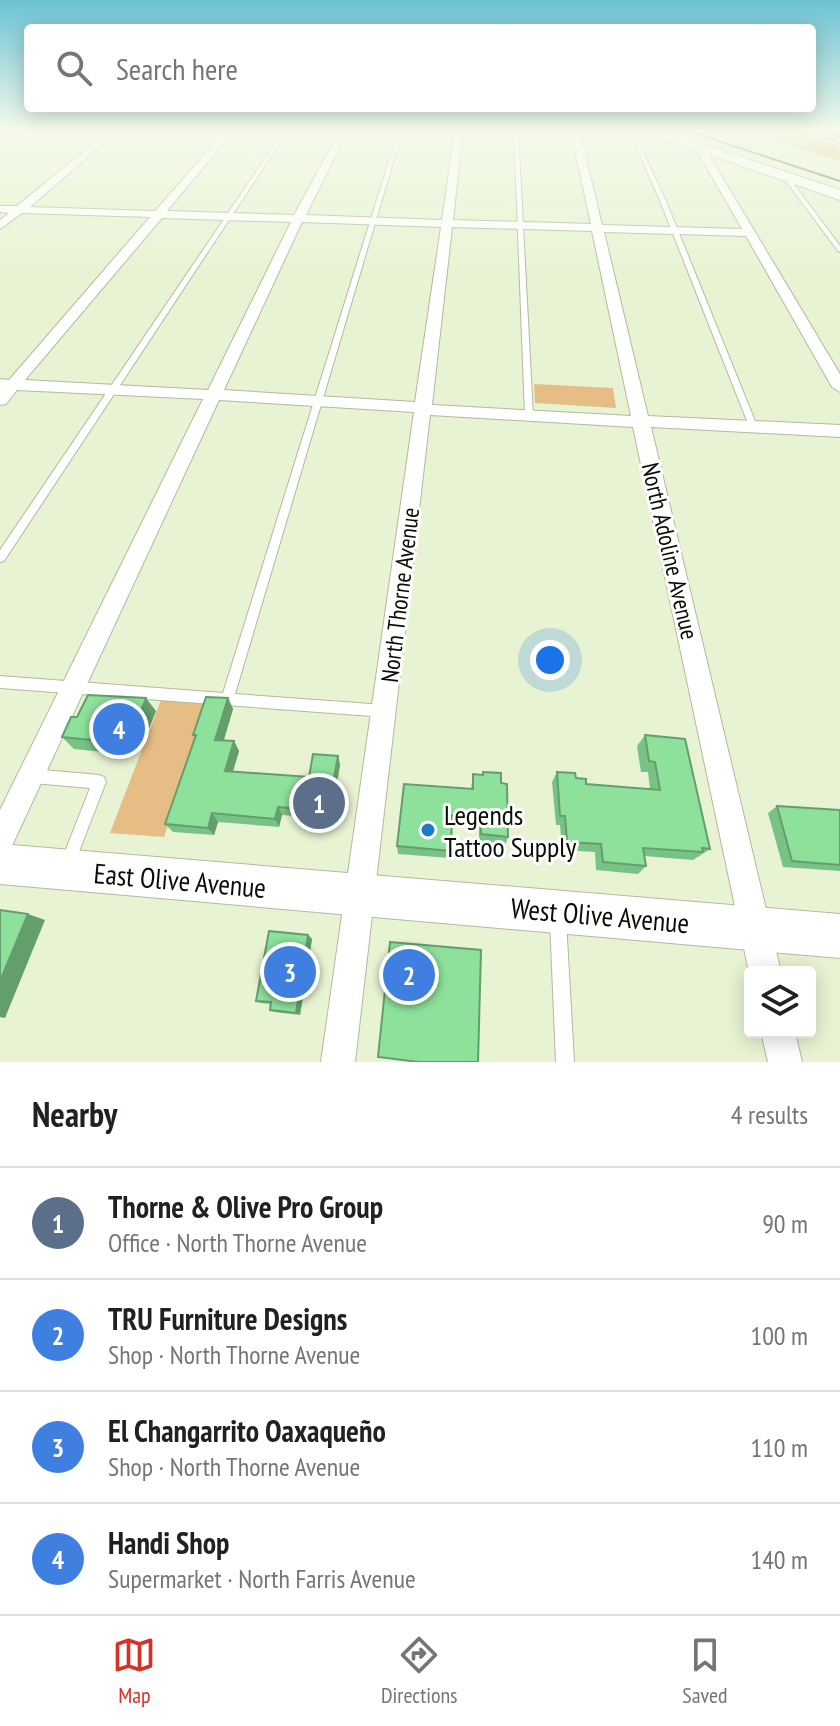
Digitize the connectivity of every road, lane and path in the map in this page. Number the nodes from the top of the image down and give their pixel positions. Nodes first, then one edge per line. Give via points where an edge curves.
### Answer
1 (57, 179) edge
2 (188, 179) edge
3 (254, 179) edge
4 (319, 179) edge
5 (386, 179) edge
6 (453, 179) edge
7 (519, 179) edge
8 (585, 179) edge
9 (652, 179) edge
10 (718, 179) edge
11 (787, 179) edge
12 (792, 179) edge
13 (840, 195) edge
14 (0, 209) edge
15 (19, 210) junction
16 (156, 215) junction
17 (228, 218) junction
18 (297, 221) junction
19 (373, 223) junction
20 (448, 225) junction
21 (0, 226) edge
22 (521, 228) junction
23 (596, 231) junction
24 (675, 232) junction
25 (750, 233) junction
26 (840, 250) edge
27 (6, 384) edge
28 (840, 387) edge
29 (114, 390) junction
30 (215, 395) junction
31 (0, 400) edge
32 (319, 400) junction
33 (424, 408) junction
34 (529, 416) junction
35 (642, 421) junction
36 (753, 426) junction
37 (840, 431) edge
38 (0, 558) edge
39 (0, 682) edge
40 (74, 688) junction
41 (227, 699) junction
42 (385, 711) junction
43 (31, 776) junction
44 (0, 840) edge
45 (0, 864) edge
46 (65, 870) junction
47 (361, 895) junction
48 (558, 911) junction
49 (755, 928) junction
50 (840, 936) edge
51 (764, 966) edge
52 (779, 1038) edge
53 (338, 1062) edge
54 (565, 1062) edge
55 (785, 1062) edge

1 - 15 street
2 - 16 street
3 - 17 lane
4 - 18 street
5 - 19 lane
6 - 20 street, North Thorne Avenue
7 - 22 lane
8 - 23 street, North Adoline Avenue
9 - 24 lane
10 - 25 street
11 - 26 lane
12 - 13 main road
14 - 15 street
15 - 16 street
15 - 21 street
16 - 17 street
16 - 27 street
17 - 18 street
17 - 29 lane
18 - 19 street
18 - 30 street
19 - 20 street
19 - 32 lane
20 - 22 street
20 - 33 street, North Thorne Avenue
22 - 23 street
22 - 34 lane
23 - 24 street
23 - 35 street, North Adoline Avenue
24 - 25 street
24 - 36 lane
25 - 28 street
27 - 29 street
27 - 31 street
29 - 30 street
29 - 38 lane
30 - 32 street
30 - 40 street
32 - 33 street
32 - 41 lane
33 - 34 street
33 - 42 street, North Thorne Avenue
34 - 35 street
35 - 36 street
35 - 49 street, North Adoline Avenue
36 - 37 street
39 - 40 lane
40 - 41 lane
40 - 43 street
41 - 42 lane
42 - 47 street, North Thorne Avenue
43 - 44 street
43 - 46 lane via 99,782
45 - 46 main road, East Olive Avenue
46 - 47 main road, East Olive Avenue
47 - 48 main road, West Olive Avenue
47 - 53 street, North Thorne Avenue
48 - 49 main road, West Olive Avenue
48 - 54 lane
49 - 50 main road, West Olive Avenue
49 - 51 street, North Adoline Avenue
52 - 55 street

